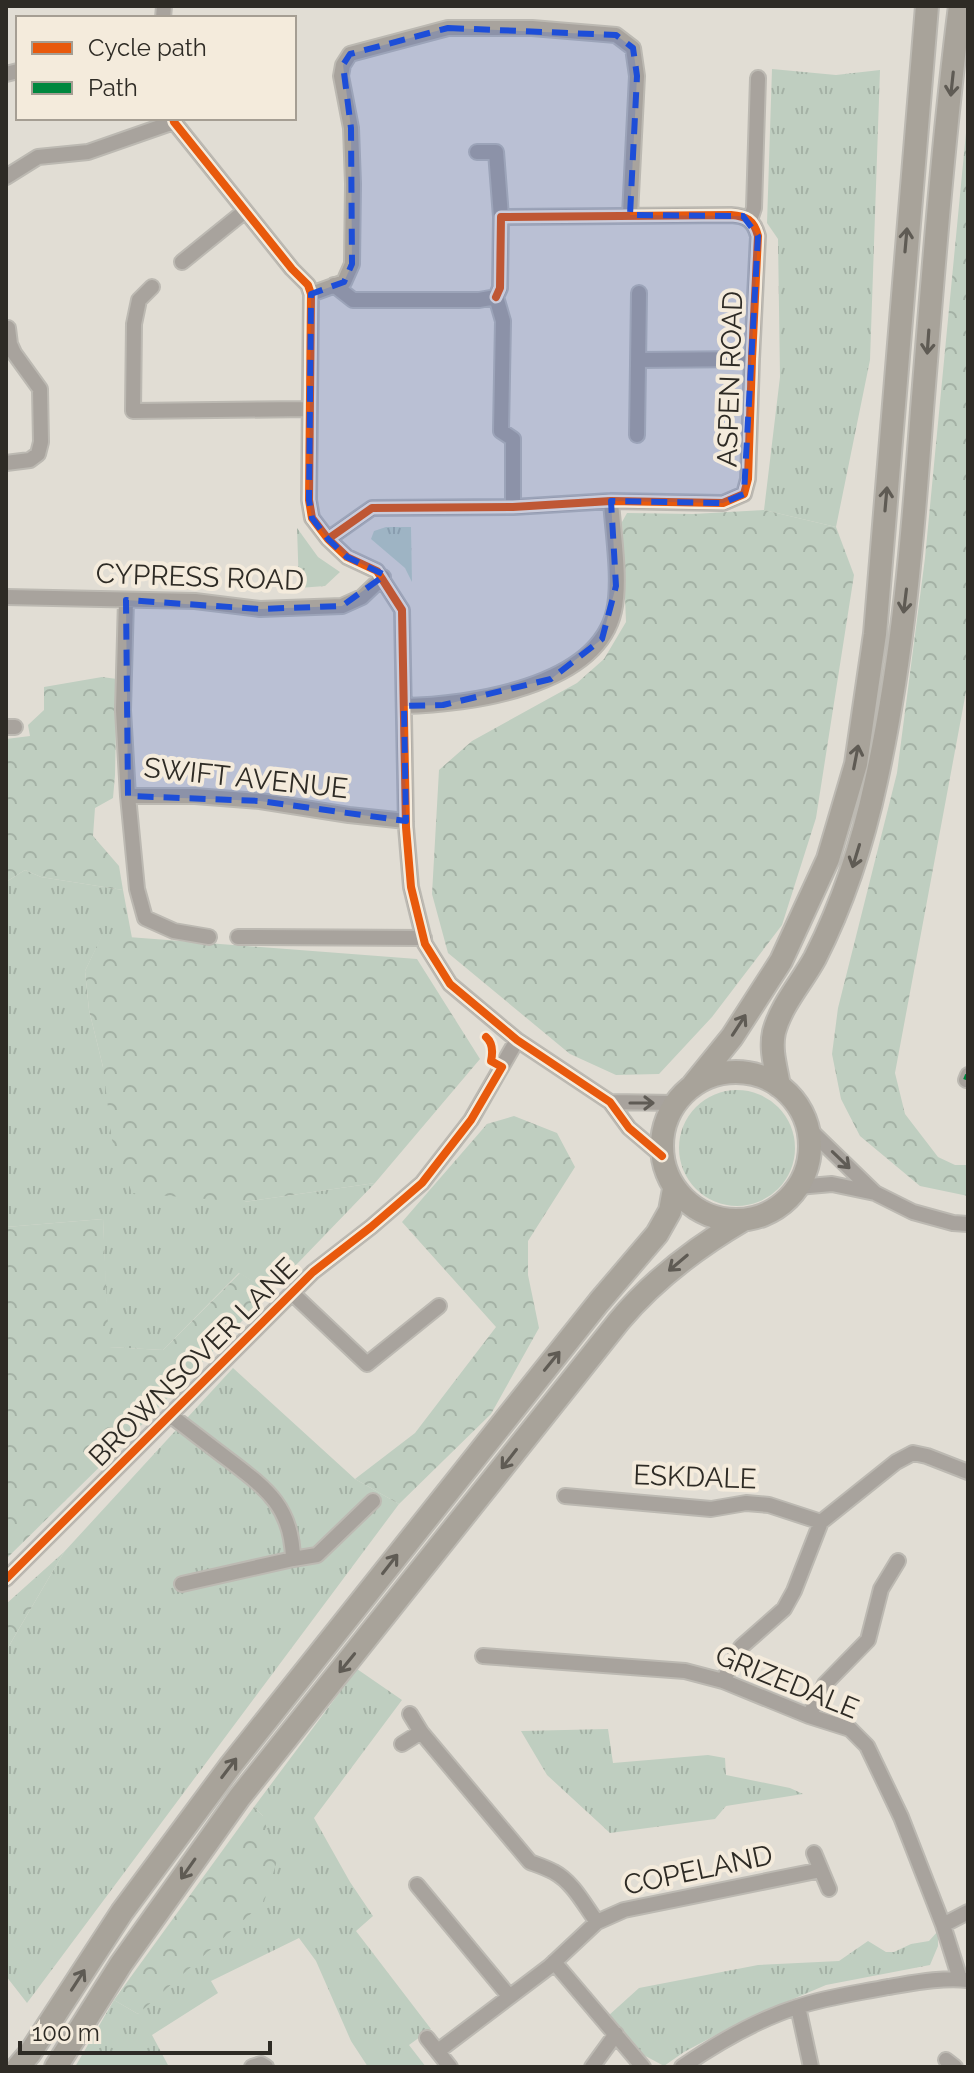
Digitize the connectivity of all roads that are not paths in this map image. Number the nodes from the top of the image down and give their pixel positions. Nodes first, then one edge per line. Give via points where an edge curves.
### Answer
1 (927, 6) edge
2 (960, 6) edge
3 (758, 78) dead end
4 (174, 120) edge
5 (477, 152) dead end
6 (6, 177) edge
7 (245, 211) junction
8 (630, 215) junction
9 (501, 217) junction
10 (750, 220) junction
11 (182, 262) dead end
12 (334, 285) junction
13 (152, 287) dead end
14 (639, 293) dead end
15 (311, 294) junction
16 (496, 297) junction
17 (8, 328) edge
18 (752, 359) junction
19 (638, 360) junction
20 (309, 409) junction
21 (637, 435) dead end
22 (6, 463) edge
23 (611, 501) junction
24 (513, 507) junction
25 (328, 539) junction
26 (383, 577) junction
27 (6, 597) edge
28 (126, 600) junction
29 (404, 706) junction
30 (128, 796) junction
31 (406, 821) junction
32 (209, 937) dead end
33 (238, 937) dead end
34 (424, 938) junction
35 (517, 1040) junction
36 (693, 1085) junction
37 (779, 1086) junction
38 (610, 1102) junction
39 (675, 1103) junction
40 (808, 1128) junction
41 (662, 1156) junction
42 (798, 1187) junction
43 (674, 1189) junction
44 (875, 1193) junction
45 (743, 1220) junction
46 (968, 1224) edge
47 (292, 1293) junction
48 (439, 1306) dead end
49 (170, 1415) junction
50 (968, 1472) edge
51 (565, 1496) dead end
52 (373, 1501) dead end
53 (821, 1522) junction
54 (293, 1559) junction
55 (898, 1561) dead end
56 (6, 1579) edge
57 (182, 1584) dead end
58 (483, 1656) dead end
59 (723, 1681) junction
60 (410, 1714) dead end
61 (809, 1716) junction
62 (421, 1732) junction
63 (402, 1744) dead end
64 (814, 1853) dead end
65 (821, 1870) junction
66 (417, 1885) dead end
67 (829, 1889) dead end
68 (968, 1912) edge
69 (597, 1922) junction
70 (943, 1925) junction
71 (554, 1962) junction
72 (964, 1979) edge
73 (509, 1996) junction
74 (798, 2007) junction
75 (616, 2034) junction
76 (427, 2038) dead end
77 (438, 2051) junction
78 (18, 2067) edge
79 (56, 2067) edge
80 (252, 2067) edge
81 (266, 2067) edge
82 (450, 2067) edge
83 (592, 2067) edge
84 (643, 2067) edge
85 (682, 2067) edge
86 (811, 2067) edge

36 -> 1 highway via 732,1037 781,961 828,859 856,764 875,634
2 -> 37 highway via 939,198 915,520 887,733 843,896 774,1034
3 - 10 street, ASPEN ROAD
4 - 6 street via 88,152 38,157
4 - 7 street
5 - 9 street via 496,152
7 - 11 street
7 - 15 street
8 - 9 street
8 - 10 street via 731,215
8 - 12 street via 637,76 633,48 616,35 448,28 350,54 343,65 351,128 352,264 344,282
9 - 16 street
10 - 18 street, ASPEN ROAD via 758,236
12 - 15 street
12 - 16 street via 353,300
13 - 20 street via 139,300 134,324 133,411
14 - 19 street
15 - 20 street
16 - 24 street via 503,321 501,431 513,439
17 - 22 street via 14,353 40,389 41,442 30,460
18 - 19 street
18 - 23 street, ASPEN ROAD via 744,494 723,503
19 - 21 street
20 - 25 street via 309,500 312,518
23 - 24 street, ASPEN ROAD
23 - 29 street via 616,586 614,612 602,639 551,679 443,705
24 - 25 street, ASPEN ROAD via 372,508
25 - 26 street via 347,557
26 - 28 street, CYPRESS ROAD via 362,597 342,606 260,609
26 - 29 street via 402,610
27 - 28 street, CYPRESS ROAD
28 - 30 street, SWIFT AVENUE via 123,710
29 - 31 street
30 - 31 street, SWIFT AVENUE via 260,801
30 - 32 street via 145,918 174,931
31 - 34 street via 411,887
33 - 34 street
34 - 35 street via 450,984
35 - 38 street
35 - 47 street, BROWNSOVER LANE via 471,1120 422,1183
36 - 37 highway via 737,1072 759,1075
36 - 39 highway
37 - 40 highway via 792,1097
38 -> 39 street
38 - 41 street via 629,1128
39 - 41 highway via 666,1119
40 - 42 highway via 807,1169
40 -> 44 street
41 - 43 highway
42 - 44 street via 832,1184
42 - 45 highway via 765,1215
43 - 45 highway via 704,1214
78 -> 43 highway via 122,1912 231,1765 657,1234 670,1211
44 - 46 street via 913,1212
45 -> 79 highway via 686,1257 611,1330 239,1798 121,1964
47 - 48 street via 367,1364
47 - 49 street, BROWNSOVER LANE
49 - 54 street via 265,1487 293,1537
49 - 56 street, BROWNSOVER LANE
50 - 53 street via 913,1453
51 - 53 street, ESKDALE via 711,1509 769,1505
52 - 54 street via 317,1555
53 - 59 street via 784,1609 741,1647
54 - 57 street
55 - 61 street via 881,1589 868,1640 825,1684
58 - 59 street, GRIZEDALE via 685,1671
59 - 61 street, GRIZEDALE
60 - 62 street
61 - 70 street, GRIZEDALE via 850,1729 867,1746
62 - 63 street
62 - 69 street via 530,1862 562,1877
64 - 65 street, COPELAND
65 - 67 street, COPELAND
65 - 69 street, COPELAND via 624,1910
66 - 73 street
68 - 70 street
69 - 71 street, COPELAND
70 - 72 street, GRIZEDALE
71 - 73 street, COPELAND
71 - 75 street
72 - 74 street via 876,1989
73 - 77 street, COPELAND
74 - 85 street via 765,2019
74 - 86 street
75 - 83 street
75 - 84 street
76 - 77 street
77 - 82 street
80 - 81 street

